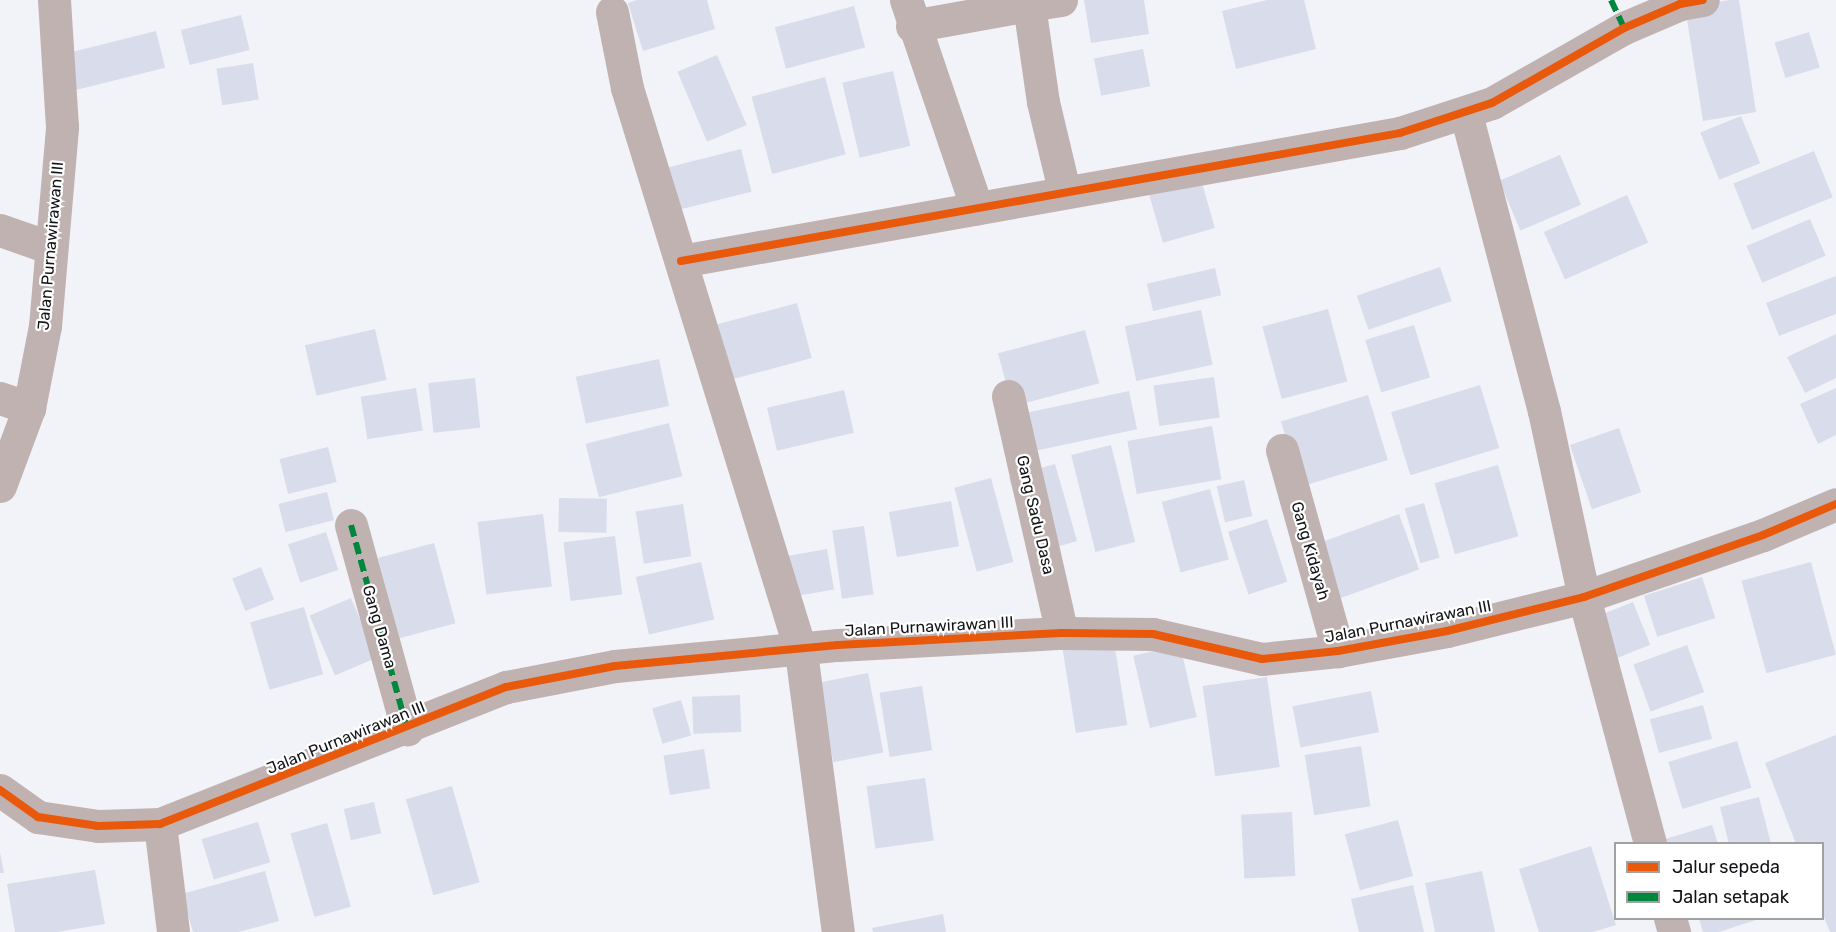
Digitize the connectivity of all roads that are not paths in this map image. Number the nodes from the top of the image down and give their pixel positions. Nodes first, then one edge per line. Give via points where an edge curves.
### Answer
1 (54, 0) edge
2 (1703, 0) edge
3 (1045, 2) edge
4 (612, 12) dead end
5 (909, 13) edge
6 (1466, 114) junction
7 (1064, 190) junction
8 (976, 208) junction
9 (0, 230) edge
10 (51, 248) junction
11 (681, 261) junction
12 (1008, 396) dead end
13 (15, 403) edge
14 (1282, 450) dead end
15 (0, 486) edge
16 (1836, 504) edge
17 (351, 525) dead end
18 (1584, 597) junction
19 (1062, 633) junction
20 (1338, 651) junction
21 (801, 652) junction
22 (408, 729) junction
23 (0, 790) edge
24 (160, 824) junction
25 (1650, 842) edge
26 (173, 932) edge
27 (838, 932) edge

1 - 10 street, Jalan Purnawirawan III via 62,127
2 - 6 street via 1680,4 1624,28
3 - 5 street
3 - 7 street via 1043,102
4 - 11 street via 627,88
5 - 8 street
6 - 7 street via 1400,133
6 - 18 street via 1544,411
7 - 8 street
8 - 11 street
9 - 10 street
10 - 13 street, Jalan Purnawirawan III via 45,326
11 - 21 street
12 - 19 street, Gang Sadu Dasa
13 - 15 street, Jalan Purnawirawan III
14 - 20 street, Gang Kidayah
16 - 18 street, Jalan Purnawirawan III via 1763,535
17 - 22 street, Gang Dama
18 - 20 street, Jalan Purnawirawan III via 1447,631
18 - 25 street
19 - 20 street, Jalan Purnawirawan III via 1153,634 1262,659
19 - 21 street, Jalan Purnawirawan III via 838,645
21 - 22 street, Jalan Purnawirawan III via 615,666 506,687
21 - 27 street
22 - 24 street, Jalan Purnawirawan III
23 - 24 street, Jalan Purnawirawan III via 38,818 98,826
24 - 26 street

